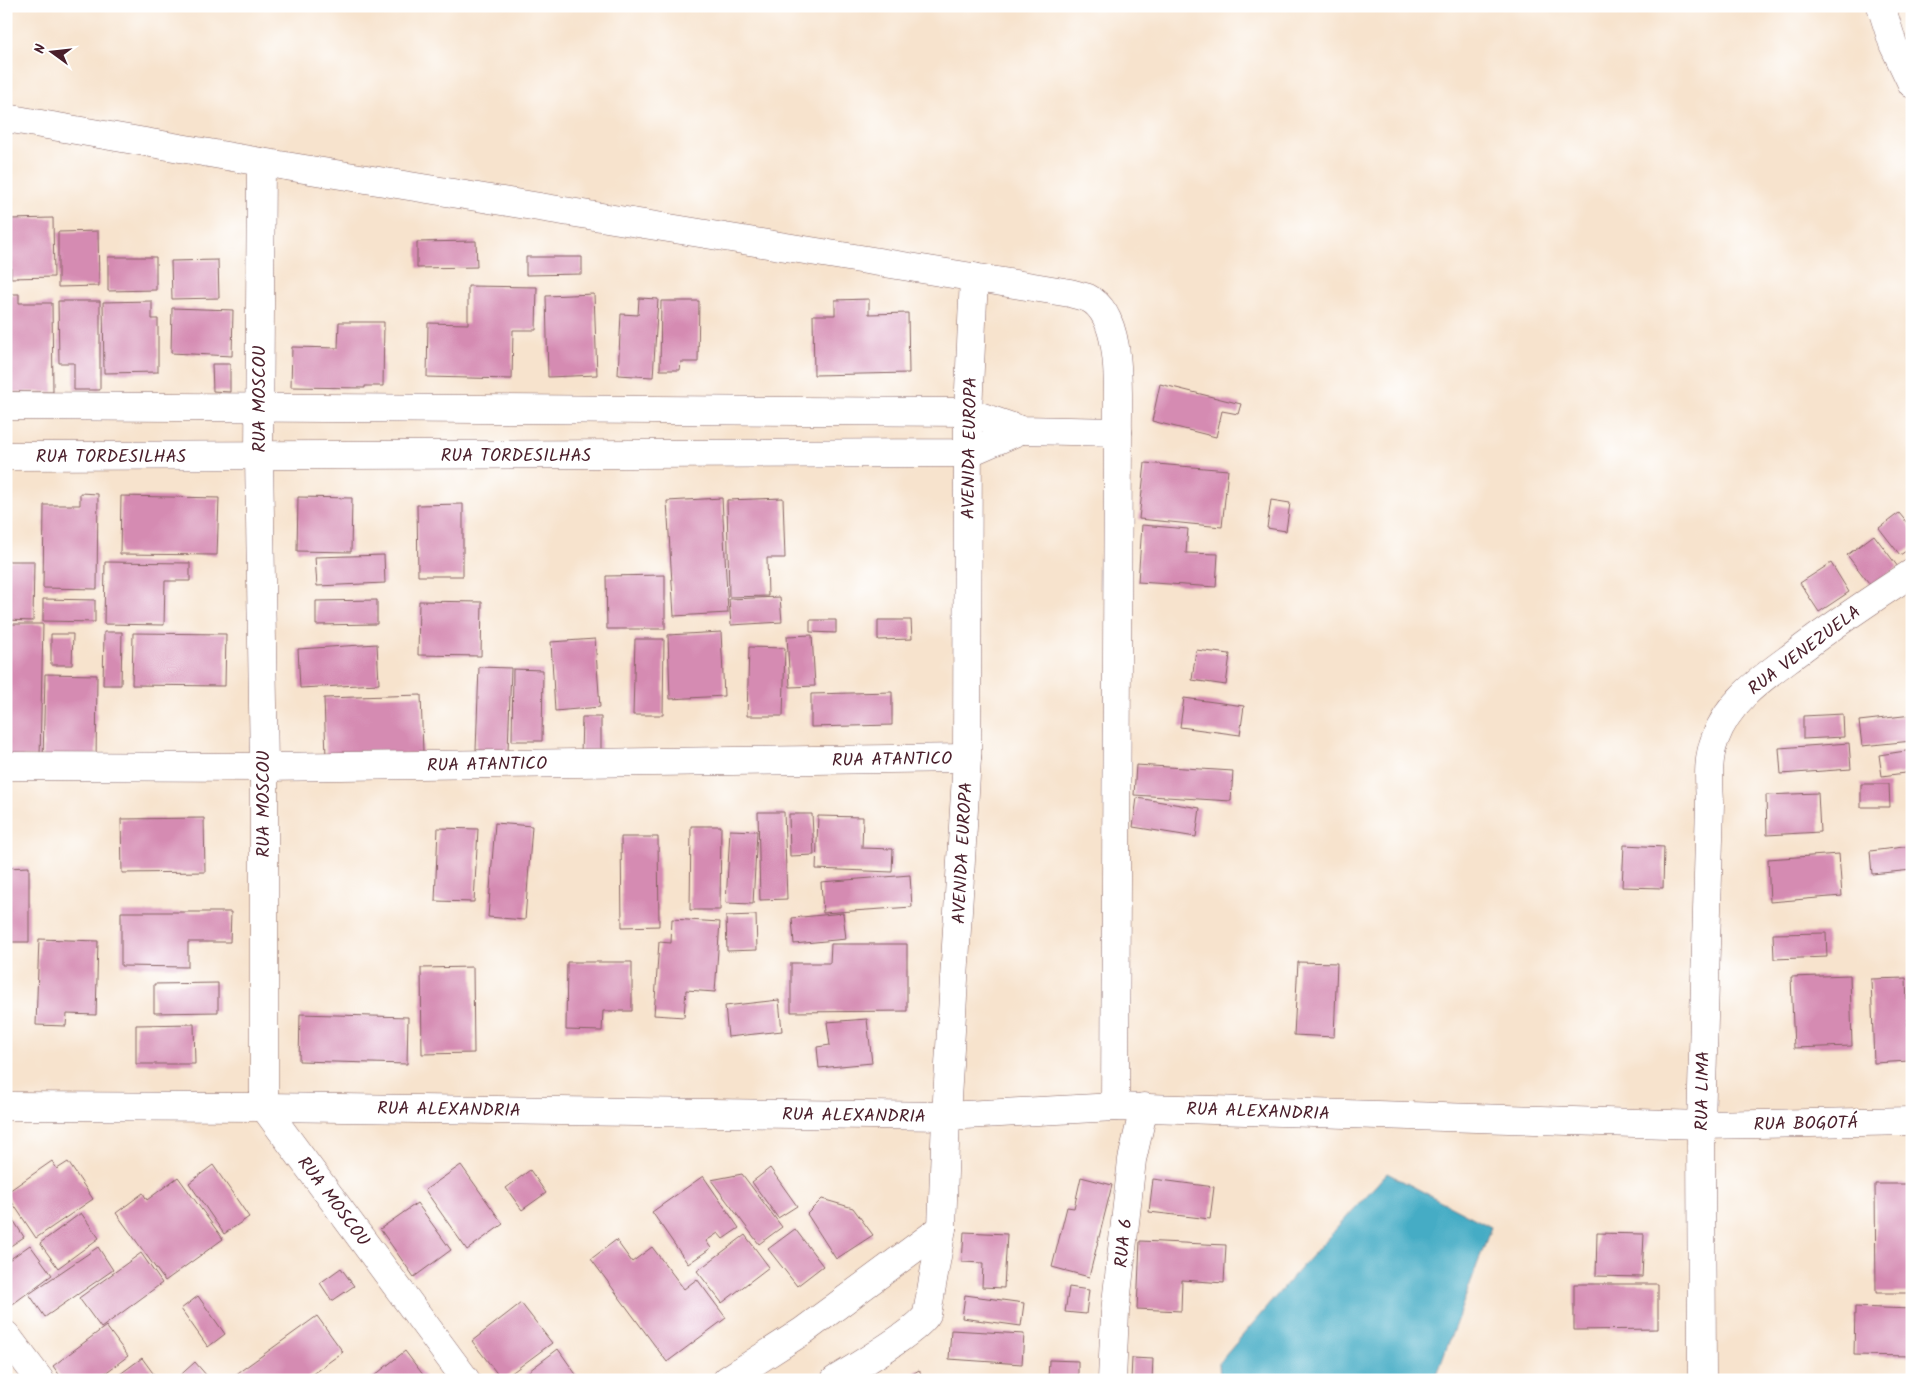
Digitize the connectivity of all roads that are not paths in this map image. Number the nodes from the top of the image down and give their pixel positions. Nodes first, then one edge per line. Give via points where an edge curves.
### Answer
1 (1881, 6) edge
2 (1912, 84) edge
3 (6, 118) edge
4 (261, 162) junction
5 (974, 277) junction
6 (6, 406) edge
7 (259, 407) junction
8 (968, 412) junction
9 (1021, 430) junction
10 (1118, 432) junction
11 (968, 453) junction
12 (6, 456) edge
13 (258, 456) junction
14 (1912, 573) edge
15 (967, 758) junction
16 (6, 766) edge
17 (264, 767) junction
18 (1710, 803) joint
19 (6, 1106) edge
20 (264, 1107) junction
21 (1115, 1107) junction
22 (1144, 1107) junction
23 (946, 1116) junction
24 (1912, 1121) edge
25 (1701, 1125) junction
26 (942, 1228) junction
27 (6, 1335) edge
28 (40, 1380) edge
29 (466, 1380) edge
30 (727, 1380) edge
31 (836, 1380) edge
32 (1112, 1380) edge
33 (1702, 1380) edge

1 - 2 street via 1893,44
3 - 4 street
4 - 5 street
4 - 7 street, RUA MOSCOU
5 - 8 street, AVENIDA EUROPA
5 - 10 street via 1070,293 1089,298 1099,307 1108,318 1116,345
6 - 7 street, RUA TORDESILHAS
7 - 8 street, RUA TORDESILHAS
7 - 13 street, RUA MOSCOU
8 - 9 street, RUA TORDESILHAS
8 - 11 street, AVENIDA EUROPA
9 - 10 street, RUA TORDESILHAS
9 - 11 street, RUA TORDESILHAS
10 - 21 street
11 - 13 street, RUA TORDESILHAS
11 - 15 street, AVENIDA EUROPA
12 - 13 street, RUA TORDESILHAS
13 - 17 street, RUA MOSCOU
14 - 18 street, RUA VENEZUELA via 1831,626 1746,693 1715,738 1708,763
15 - 17 street, RUA ATANTICO
15 - 23 street, AVENIDA EUROPA
16 - 17 street, RUA ATANTICO
17 - 20 street, RUA MOSCOU
18 - 25 street, RUA LIMA
19 - 20 street, RUA ALEXANDRIA
20 - 23 street, RUA ALEXANDRIA
20 - 29 street, RUA MOSCOU
21 - 22 street, RUA ALEXANDRIA
21 - 23 street, RUA ALEXANDRIA
22 - 25 street, RUA ALEXANDRIA
22 - 32 street, RUA 6 via 1132,1160 1115,1312
23 - 26 street, AVENIDA EUROPA
24 - 25 street, RUA BOGOTÁ
25 - 33 street, RUA LIMA
26 - 30 street via 803,1331
26 - 31 street, AVENIDA EUROPA via 924,1319
27 - 28 street

